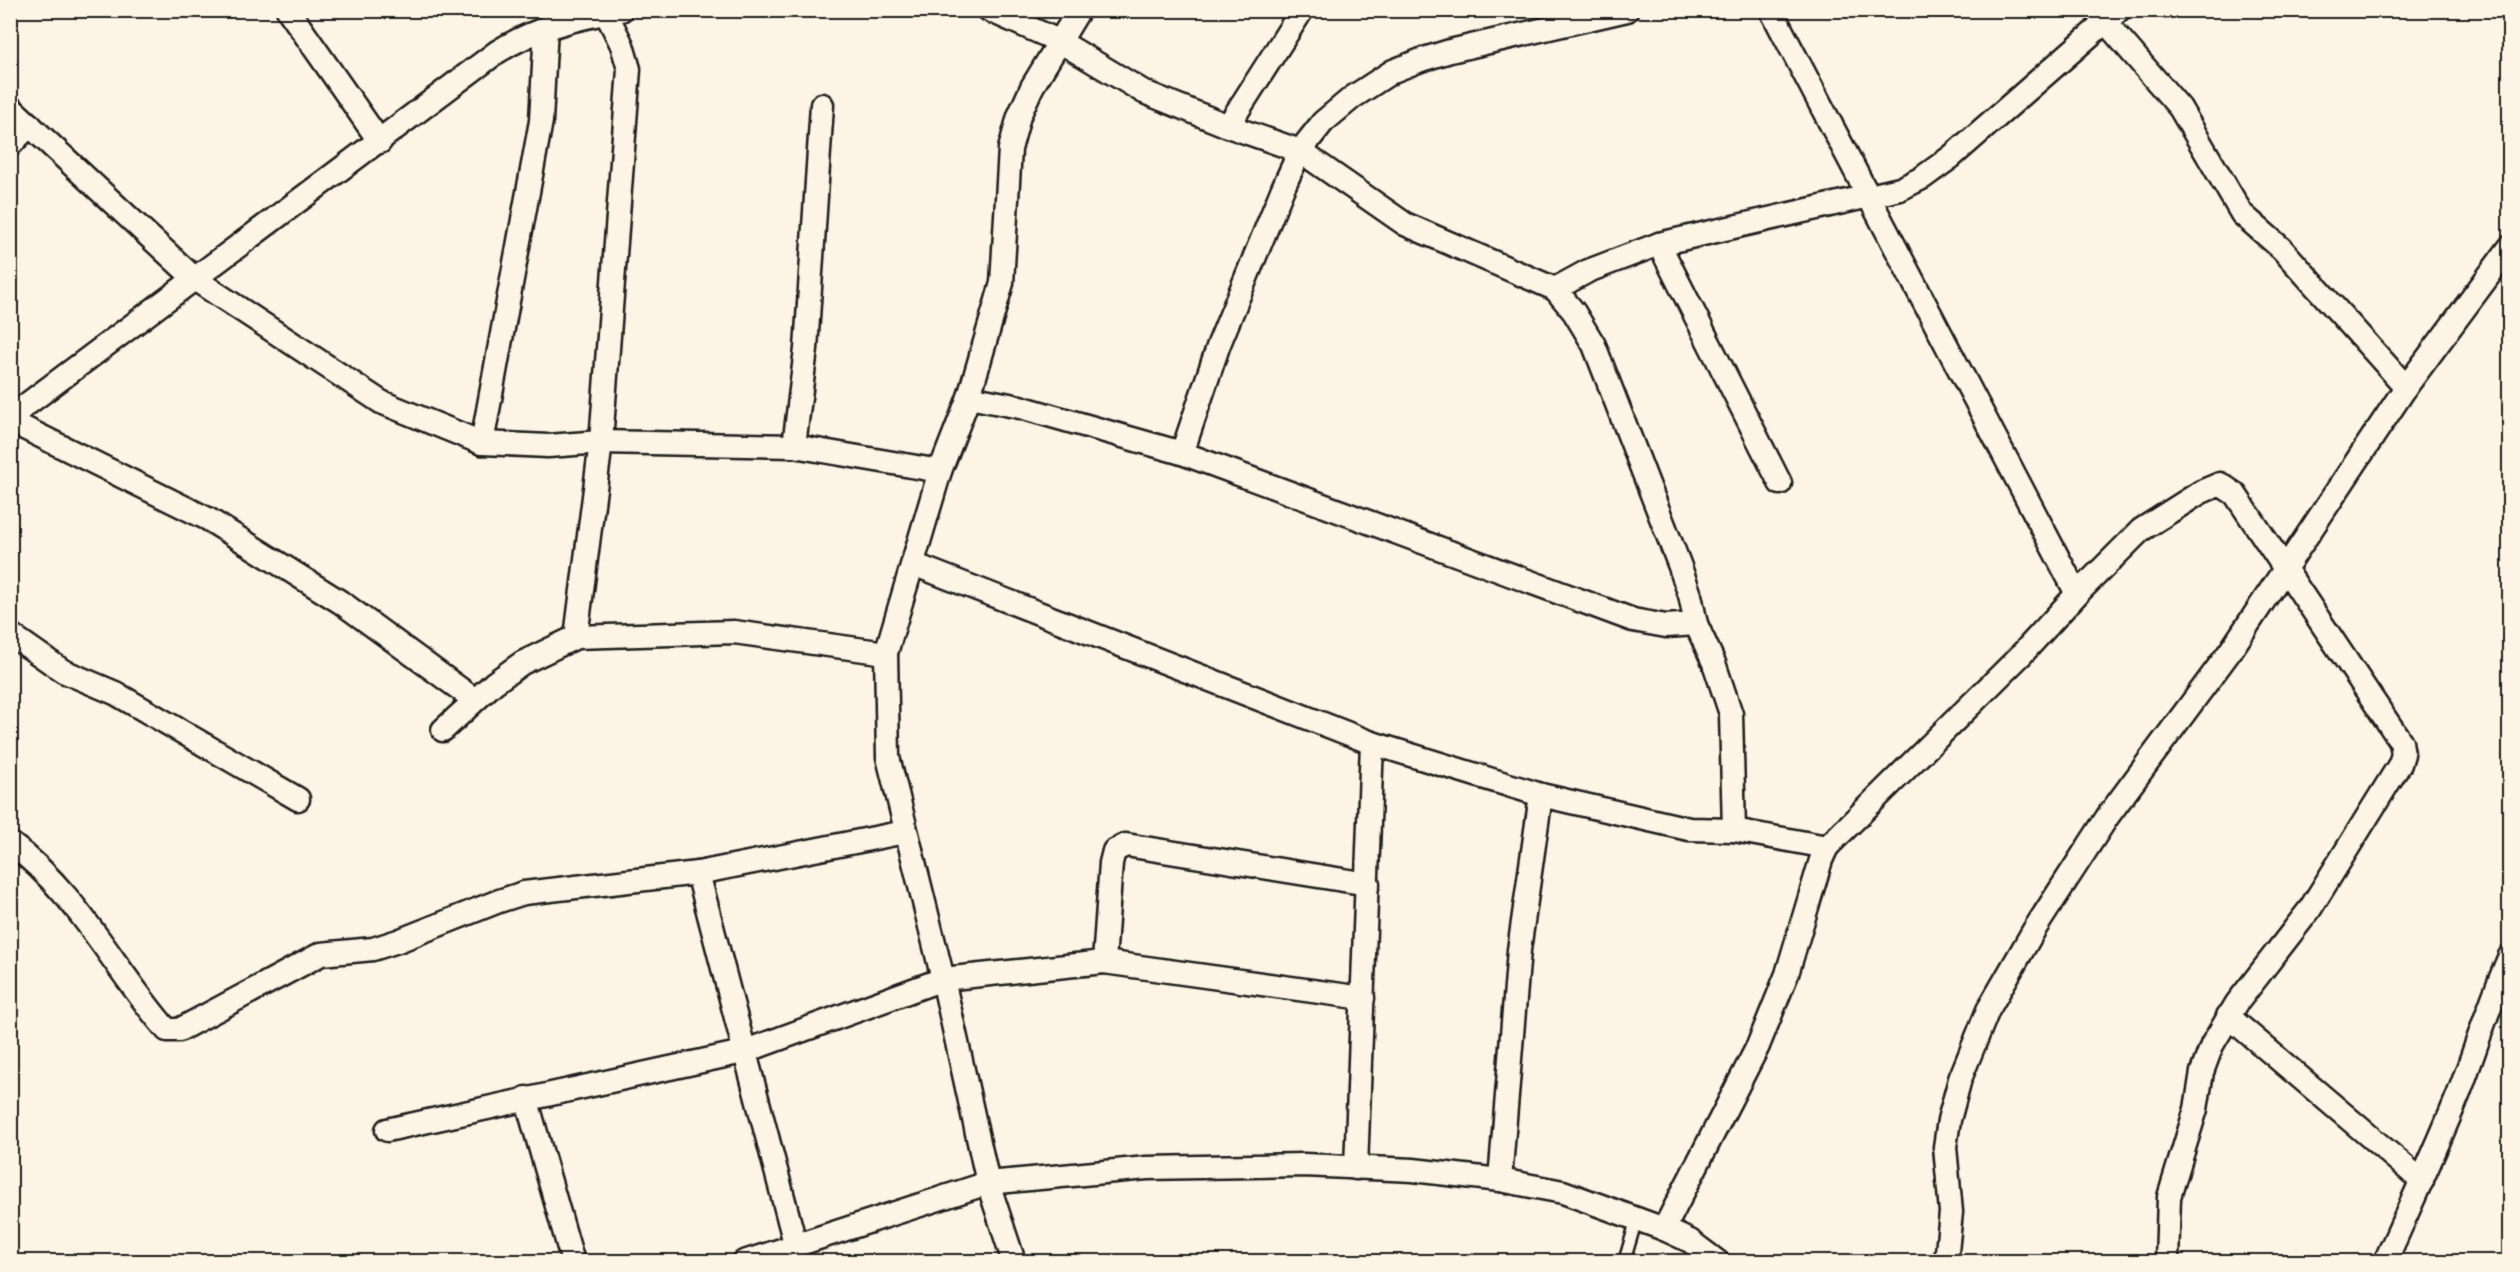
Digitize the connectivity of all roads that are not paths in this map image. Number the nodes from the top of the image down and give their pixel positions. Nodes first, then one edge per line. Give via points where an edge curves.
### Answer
1 (288, 10) edge
2 (989, 10) edge
3 (1079, 10) edge
4 (1302, 10) edge
5 (1627, 10) edge
6 (1771, 10) edge
7 (614, 12) edge
8 (2107, 14) edge
9 (546, 27) junction
10 (1059, 41) junction
11 (822, 105) dead end
12 (10, 107) edge
13 (30, 125) junction
14 (1228, 126) junction
15 (380, 142) junction
16 (10, 144) edge
17 (1300, 151) junction
18 (1868, 197) junction
19 (1659, 244) junction
20 (2510, 248) edge
21 (196, 280) junction
22 (1555, 289) junction
23 (2406, 387) junction
24 (969, 397) junction
25 (10, 417) edge
26 (10, 421) edge
27 (601, 442) junction
28 (482, 443) junction
29 (794, 446) junction
30 (1182, 453) junction
31 (939, 471) junction
32 (1780, 483) dead end
33 (913, 564) junction
34 (2286, 569) junction
35 (2077, 594) junction
36 (1696, 624) junction
37 (10, 634) edge
38 (576, 637) junction
39 (886, 653) junction
40 (476, 700) junction
41 (443, 730) dead end
42 (1372, 743) junction
43 (1541, 795) junction
44 (298, 799) dead end
45 (1734, 831) junction
46 (905, 832) junction
47 (10, 843) edge
48 (1827, 847) junction
49 (698, 873) junction
50 (1368, 884) junction
51 (2510, 956) edge
52 (1104, 962) junction
53 (943, 979) junction
54 (1363, 998) junction
55 (2228, 1016) junction
56 (743, 1052) junction
57 (526, 1098) junction
58 (387, 1130) dead end
59 (1356, 1168) junction
60 (1500, 1180) junction
61 (2422, 1181) junction
62 (988, 1183) junction
63 (1637, 1217) junction
64 (1664, 1229) junction
65 (796, 1246) junction
66 (755, 1260) edge
67 (573, 1262) edge
68 (1014, 1262) edge
69 (1624, 1262) edge
70 (1718, 1262) edge
71 (1946, 1262) edge
72 (2167, 1262) edge
73 (2385, 1262) edge

1 - 15 street
2 - 10 street
3 - 10 street
4 - 14 street
5 - 17 street via 1450,51 1393,70 1323,122
6 - 18 street
7 - 9 street
7 - 27 street via 629,69
8 - 18 street via 1951,157 1900,189
8 - 23 street via 2180,108 2242,213 2282,249
9 - 15 street via 497,52
9 - 28 street via 541,121
10 - 14 street via 1144,92
10 - 24 street via 1032,87 1010,148 1002,283
11 - 29 street via 807,349
12 - 13 street
13 - 16 street
13 - 21 street
14 - 17 street
15 - 21 street
17 - 22 street via 1406,224
17 - 30 street via 1219,344
18 - 19 street
18 - 35 street
19 - 22 street via 1588,271
19 - 32 street
20 - 23 street
21 - 25 street
21 - 28 street via 381,402
22 - 36 street via 1594,345 1679,564
23 - 34 street
24 - 30 street via 1020,406
24 - 31 street
26 - 40 street via 208,519 342,603
27 - 28 street via 548,446
27 - 29 street
27 - 38 street
29 - 31 street
30 - 36 street via 1633,620 1666,626
31 - 33 street
33 - 39 street
33 - 42 street
34 - 35 street via 2235,494 2220,484 2141,530
34 - 55 street via 2401,742 2403,754 2310,909
34 - 71 street via 2108,816 1988,1010 1948,1120 1945,1147 1951,1212
35 - 48 street via 2020,656
36 - 45 street via 1731,714
37 - 44 street via 63,671 115,693
38 - 39 street via 734,632
38 - 40 street via 522,663
39 - 46 street via 888,757
40 - 41 street
42 - 43 street
42 - 50 street
43 - 45 street via 1689,830
43 - 60 street via 1519,950
45 - 48 street
46 - 49 street
46 - 53 street
47 - 49 street via 46,873 81,913 167,1030 178,1030 321,954 373,949 398,942 524,893
48 - 64 street via 1787,974 1758,1046
49 - 56 street
50 - 52 street via 1126,845 1114,851 1111,863
50 - 54 street
51 - 61 street
52 - 53 street
52 - 54 street
53 - 56 street
53 - 62 street
54 - 59 street
55 - 61 street
55 - 72 street via 2202,1072 2196,1109 2174,1175
56 - 57 street
56 - 65 street
57 - 58 street
57 - 67 street
59 - 60 street
59 - 62 street via 1147,1168
60 - 63 street via 1563,1192
61 - 73 street
62 - 65 street
62 - 68 street
63 - 64 street
63 - 69 lane
64 - 70 street via 1690,1241
65 - 66 street

